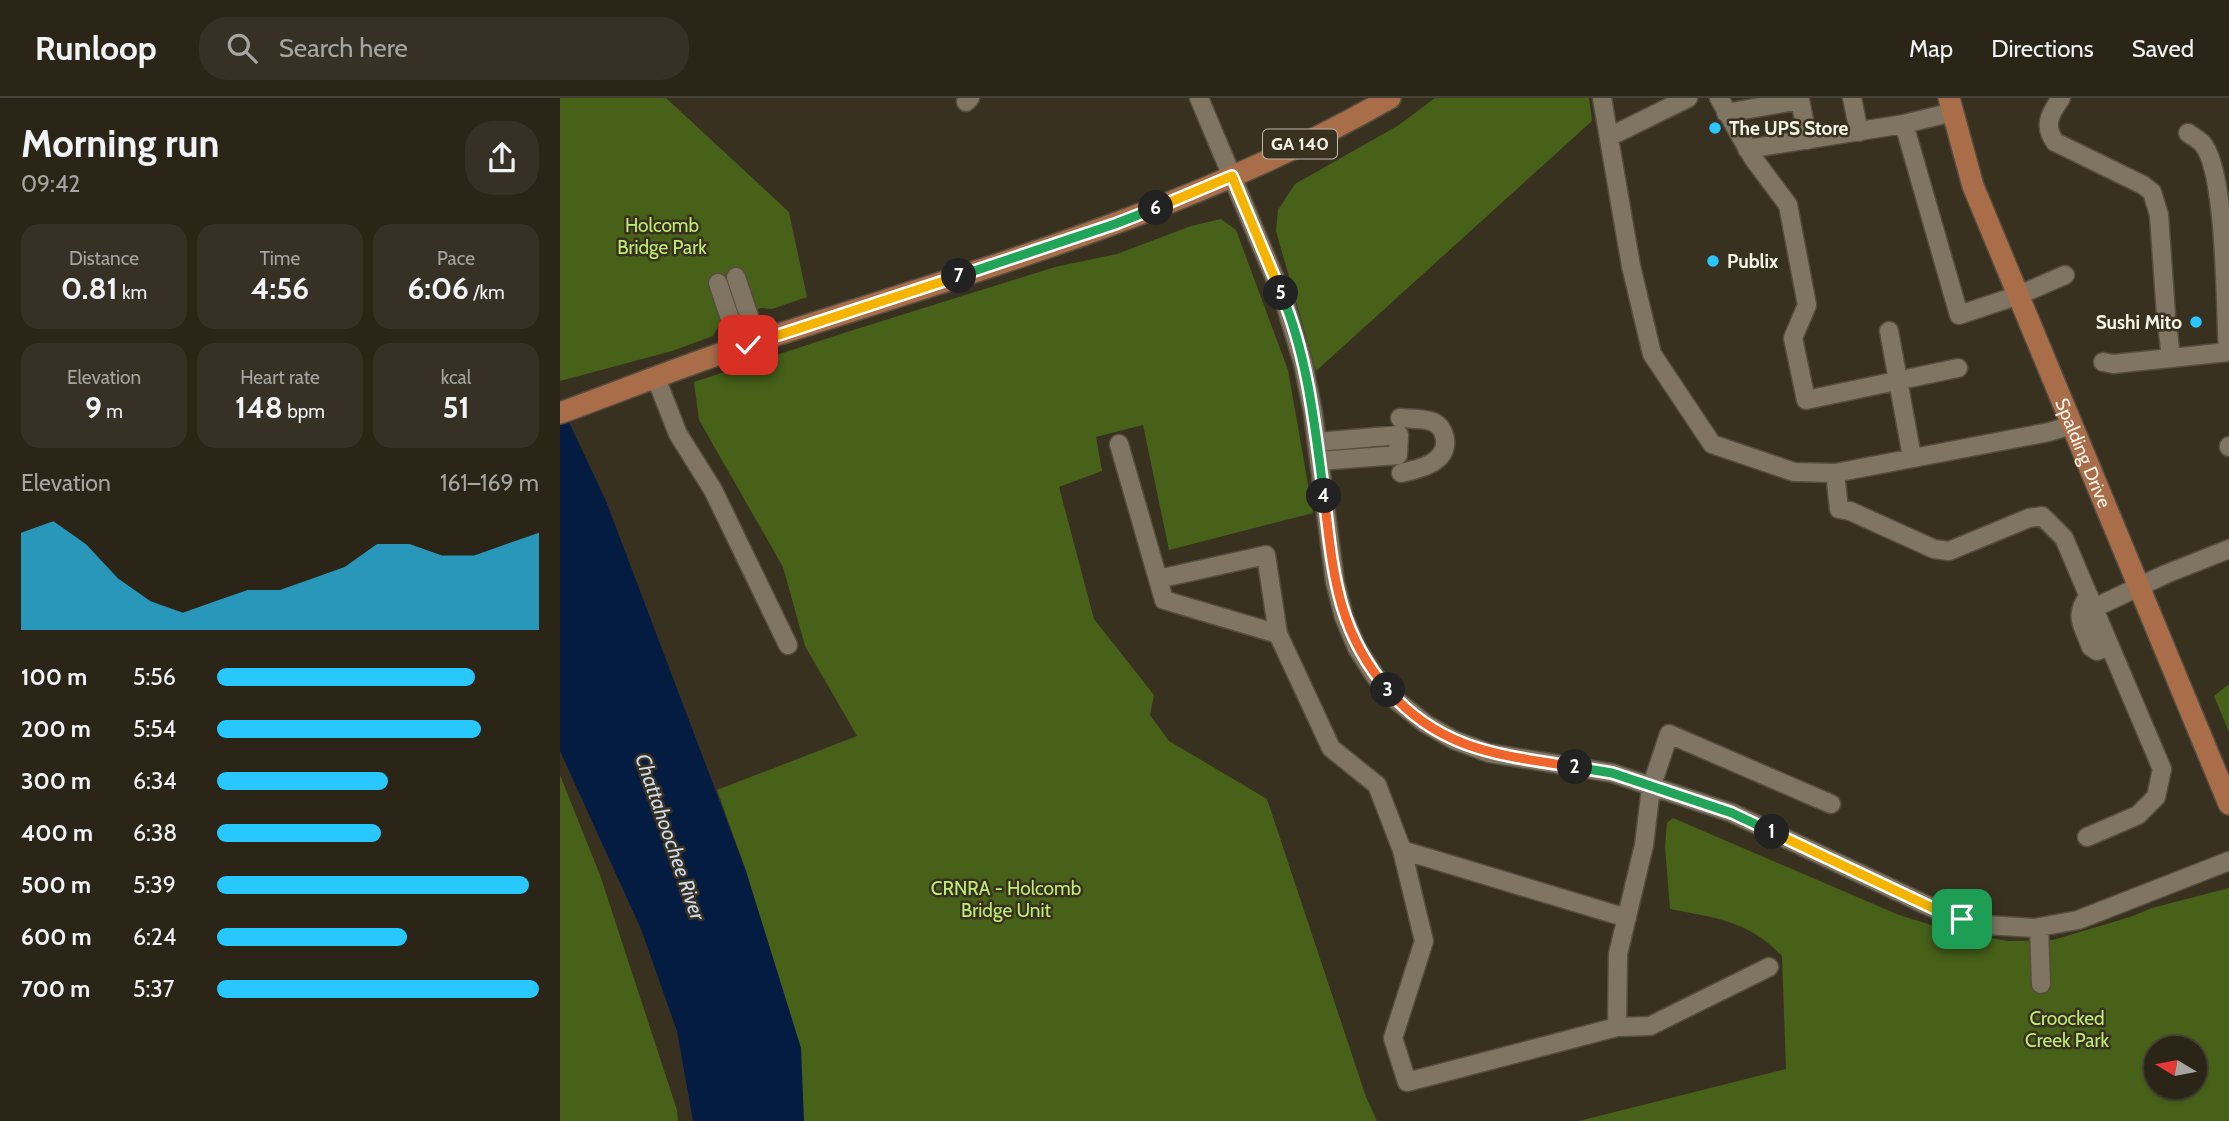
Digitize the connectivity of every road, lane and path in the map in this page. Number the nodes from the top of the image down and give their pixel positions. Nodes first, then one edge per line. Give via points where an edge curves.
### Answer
1 (1199, 98) edge
2 (1390, 98) edge
3 (1602, 98) edge
4 (1688, 98) edge
5 (1852, 98) edge
6 (2061, 98) edge
7 (1723, 105) edge
8 (1951, 105) edge
9 (1904, 124) junction
10 (1859, 132) junction
11 (2188, 133) dead end
12 (1609, 137) junction
13 (1808, 140) junction
14 (1747, 149) junction
15 (1232, 176) junction
16 (2065, 275) dead end
17 (736, 277) dead end
18 (718, 284) dead end
19 (2019, 295) junction
20 (1889, 331) dead end
21 (745, 337) junction
22 (2171, 358) junction
23 (2103, 362) dead end
24 (1958, 368) dead end
25 (656, 378) junction
26 (1897, 380) junction
27 (560, 413) edge
28 (2072, 425) junction
29 (1399, 427) junction
30 (1317, 442) junction
31 (1119, 444) dead end
32 (1912, 457) junction
33 (1319, 461) junction
34 (1400, 464) junction
35 (1835, 473) junction
36 (2229, 549) edge
37 (1158, 579) junction
38 (2139, 587) junction
39 (2091, 602) junction
40 (1278, 634) junction
41 (788, 645) dead end
42 (1651, 788) junction
43 (1831, 804) dead end
44 (2229, 804) edge
45 (2087, 837) dead end
46 (1402, 850) junction
47 (2229, 861) edge
48 (1627, 918) junction
49 (2039, 927) junction
50 (1769, 967) dead end
51 (2040, 984) dead end
52 (1617, 1027) junction

1 - 15 street
2 - 15 main road, GA 140
3 - 12 street
4 - 12 street
5 - 10 street
6 - 22 street via 2047,125 2055,142 2152,192 2159,215
7 - 13 street via 1800,100
7 - 14 street
8 - 9 street
8 - 19 main road, Spalding Drive via 1973,186
9 - 10 street
9 - 19 street via 1959,315
10 - 13 street
11 - 22 street via 2202,143 2220,197 2228,352
12 - 35 street via 1652,355 1712,444 1794,472
13 - 14 street
14 - 26 street via 1788,205 1807,305 1793,338 1806,400
15 - 21 main road, GA 140 via 1115,224
15 - 30 street via 1284,300 1303,363
16 - 19 street
17 - 21 street via 749,316
18 - 21 street via 731,322
19 - 28 main road, Spalding Drive
20 - 26 street
21 - 25 main road, GA 140
22 - 23 street
24 - 26 street
25 - 27 main road, GA 140
25 - 41 street via 678,434 713,490
26 - 32 street
28 - 32 street
28 - 38 main road, Spalding Drive
29 - 30 street
29 - 34 street
29 - 34 street via 1435,423 1444,432 1446,446 1437,461 1421,468
30 - 33 street
31 - 37 street
32 - 35 street
33 - 34 street
33 - 42 street via 1344,617 1363,657 1397,701 1454,740 1489,753 1612,773
35 - 39 street via 1839,509 1934,549 1949,551 2042,516 2064,538
36 - 38 street
37 - 40 street via 1164,600
37 - 40 street via 1266,555
38 - 39 street
38 - 44 main road, Spalding Drive
39 - 45 street via 2080,607 2079,614 2091,647 2097,651 2110,647 2162,769 2156,797 2138,815
40 - 46 street via 1331,748 1377,785
42 - 43 street via 1670,734
42 - 48 street
42 - 49 street via 1732,813 1962,919 2012,928
46 - 48 street
46 - 52 street via 1424,941 1393,1038 1407,1082
47 - 49 street via 2078,920
48 - 52 street via 1618,954
49 - 51 street
50 - 52 street via 1650,1026

